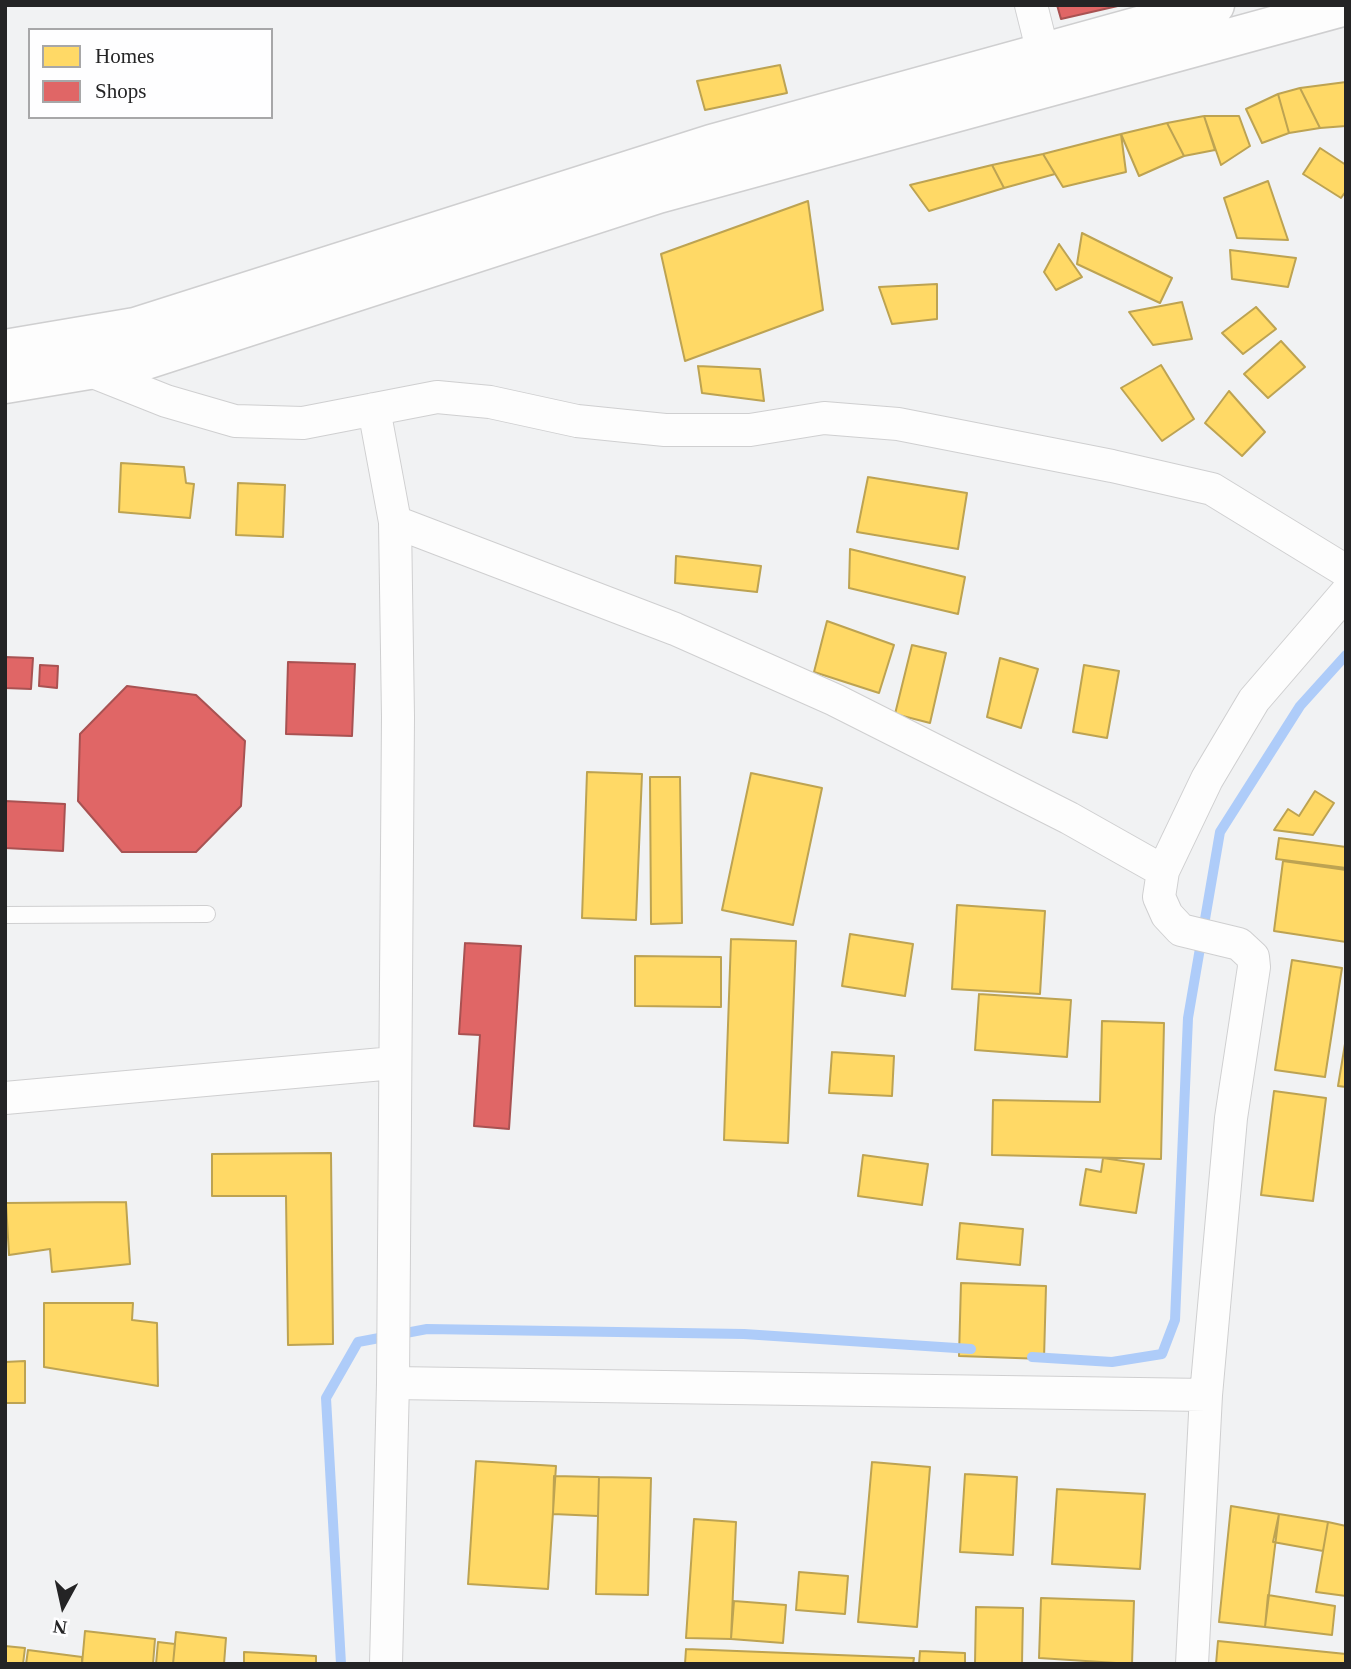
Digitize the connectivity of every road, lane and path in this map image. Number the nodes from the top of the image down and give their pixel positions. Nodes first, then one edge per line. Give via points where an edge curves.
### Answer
1 (1031, 5) edge
2 (1215, 5) edge
3 (1346, 6) edge
4 (1043, 52) junction
5 (5, 349) edge
6 (93, 372) junction
7 (5, 384) edge
8 (374, 409) junction
9 (395, 522) junction
10 (1346, 571) edge
11 (1346, 593) edge
12 (1163, 871) junction
13 (207, 914) dead end
14 (5, 915) edge
15 (394, 1063) junction
16 (5, 1098) edge
17 (393, 1383) junction
18 (1206, 1395) junction
19 (386, 1664) edge
20 (1192, 1664) edge

1 - 4 street
2 - 4 main road
3 - 6 main road via 658,194 156,357
4 - 5 main road via 711,144 135,327
6 - 7 main road
6 - 8 street via 166,401 235,421 303,423
8 - 9 street
8 - 10 street via 437,397 490,402 577,421 665,430 750,430 824,418 898,424 1212,489
9 - 12 street via 675,629 835,700 1069,818
9 - 15 street
11 - 12 street via 1254,700 1207,779
12 - 18 street via 1159,897 1181,930 1240,944 1253,957 1254,967 1231,1118
13 - 14 lane
15 - 16 street
15 - 17 street
17 - 18 street
17 - 19 street
18 - 20 street

